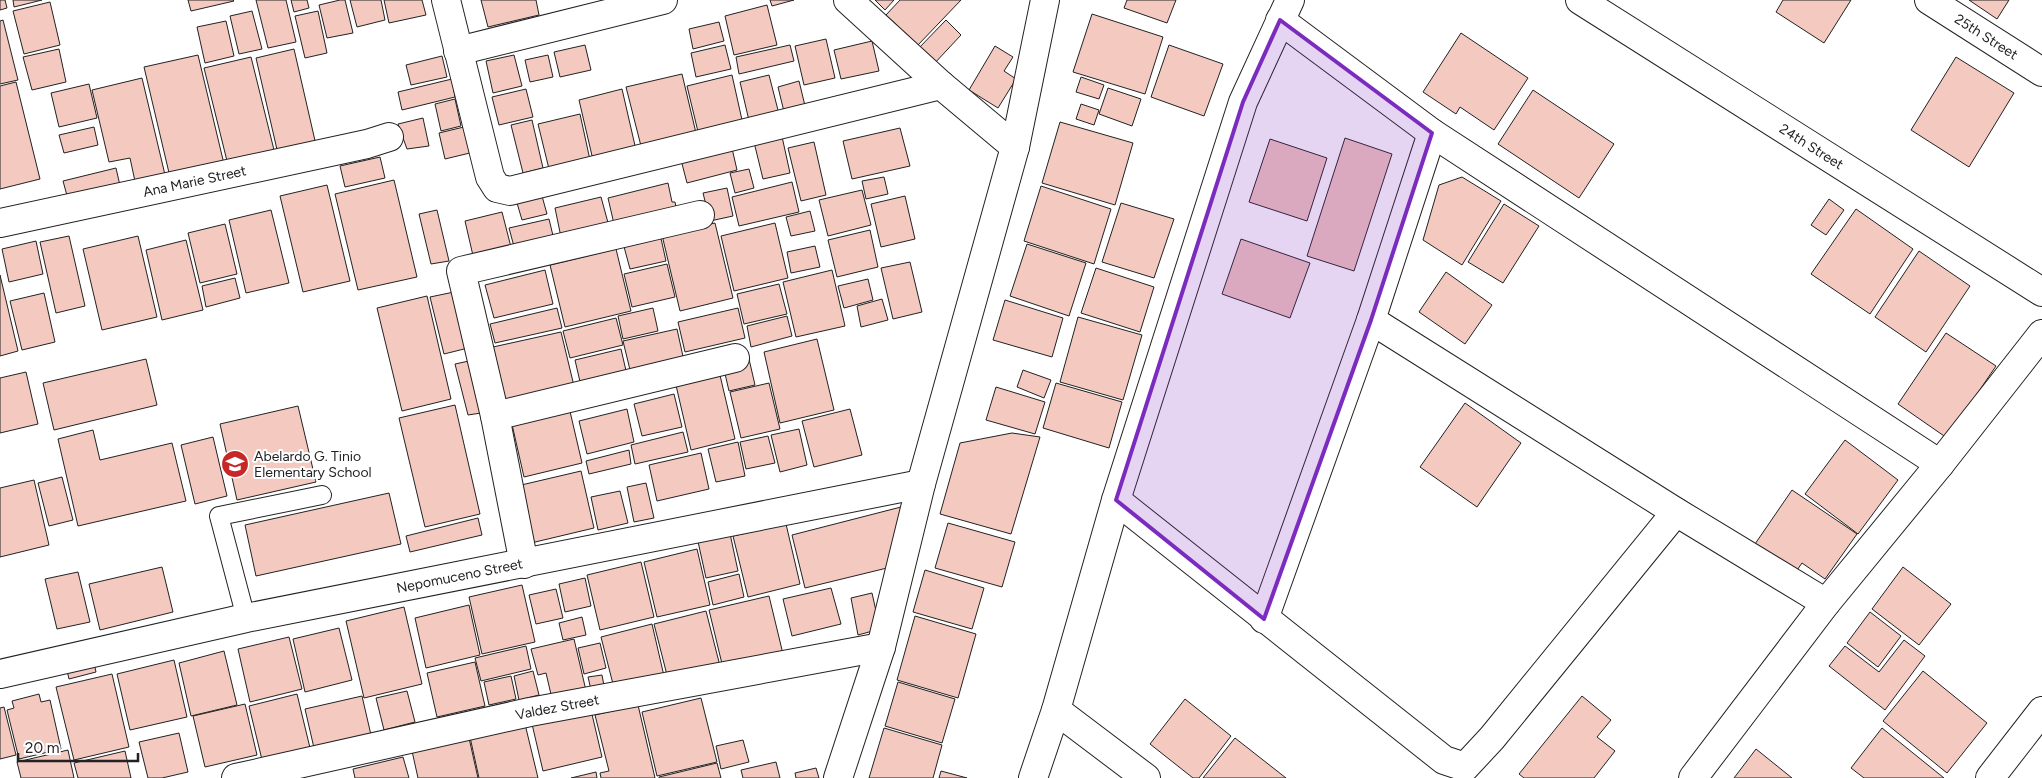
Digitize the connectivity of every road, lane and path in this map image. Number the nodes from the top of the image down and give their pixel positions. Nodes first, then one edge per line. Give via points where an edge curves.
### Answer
1 (446, 0) edge
2 (663, 0) edge
3 (848, 0) edge
4 (1045, 0) edge
5 (1580, 0) edge
6 (1929, 0) edge
7 (1285, 10) edge
8 (458, 51) junction
9 (2042, 72) edge
10 (941, 85) junction
11 (1432, 132) junction
12 (389, 137) dead end
13 (1015, 147) junction
14 (700, 215) dead end
15 (0, 223) edge
16 (2042, 292) edge
17 (1371, 320) junction
18 (2042, 334) edge
19 (735, 358) dead end
20 (495, 416) junction
21 (1940, 464) junction
22 (921, 484) junction
23 (322, 494) dead end
24 (1116, 500) junction
25 (1676, 512) junction
26 (524, 564) junction
27 (1826, 604) junction
28 (246, 618) junction
29 (1264, 619) junction
30 (881, 647) junction
31 (0, 674) edge
32 (1056, 710) junction
33 (2039, 721) edge
34 (236, 778) edge
35 (838, 778) edge
36 (1033, 778) edge
37 (1146, 778) edge
38 (1693, 778) edge
39 (1990, 778) edge

1 - 8 street
2 - 8 street
3 - 10 street
4 - 13 street
5 - 16 street, 24th Street
6 - 9 street, 25th Street
7 - 11 street
7 - 24 street via 1243,102
8 - 10 street via 490,177 497,188 510,191
10 - 13 street
11 - 17 street
11 - 21 street
12 - 15 street, Ana Marie Street
13 - 22 street
14 - 20 street via 461,271
17 - 25 street
17 - 29 street
18 - 21 street
19 - 20 street
20 - 26 street
21 - 27 street
22 - 26 street, Nepomuceno Street
22 - 30 street
23 - 28 lane via 219,516
24 - 29 street
24 - 32 street
25 - 27 street
25 - 29 street via 1465,767 1444,760
26 - 28 street, Nepomuceno Street
27 - 38 street
28 - 31 street, Nepomuceno Street
30 - 34 street, Valdez Street via 530,712
30 - 35 street
32 - 36 street
32 - 37 street
33 - 39 street

